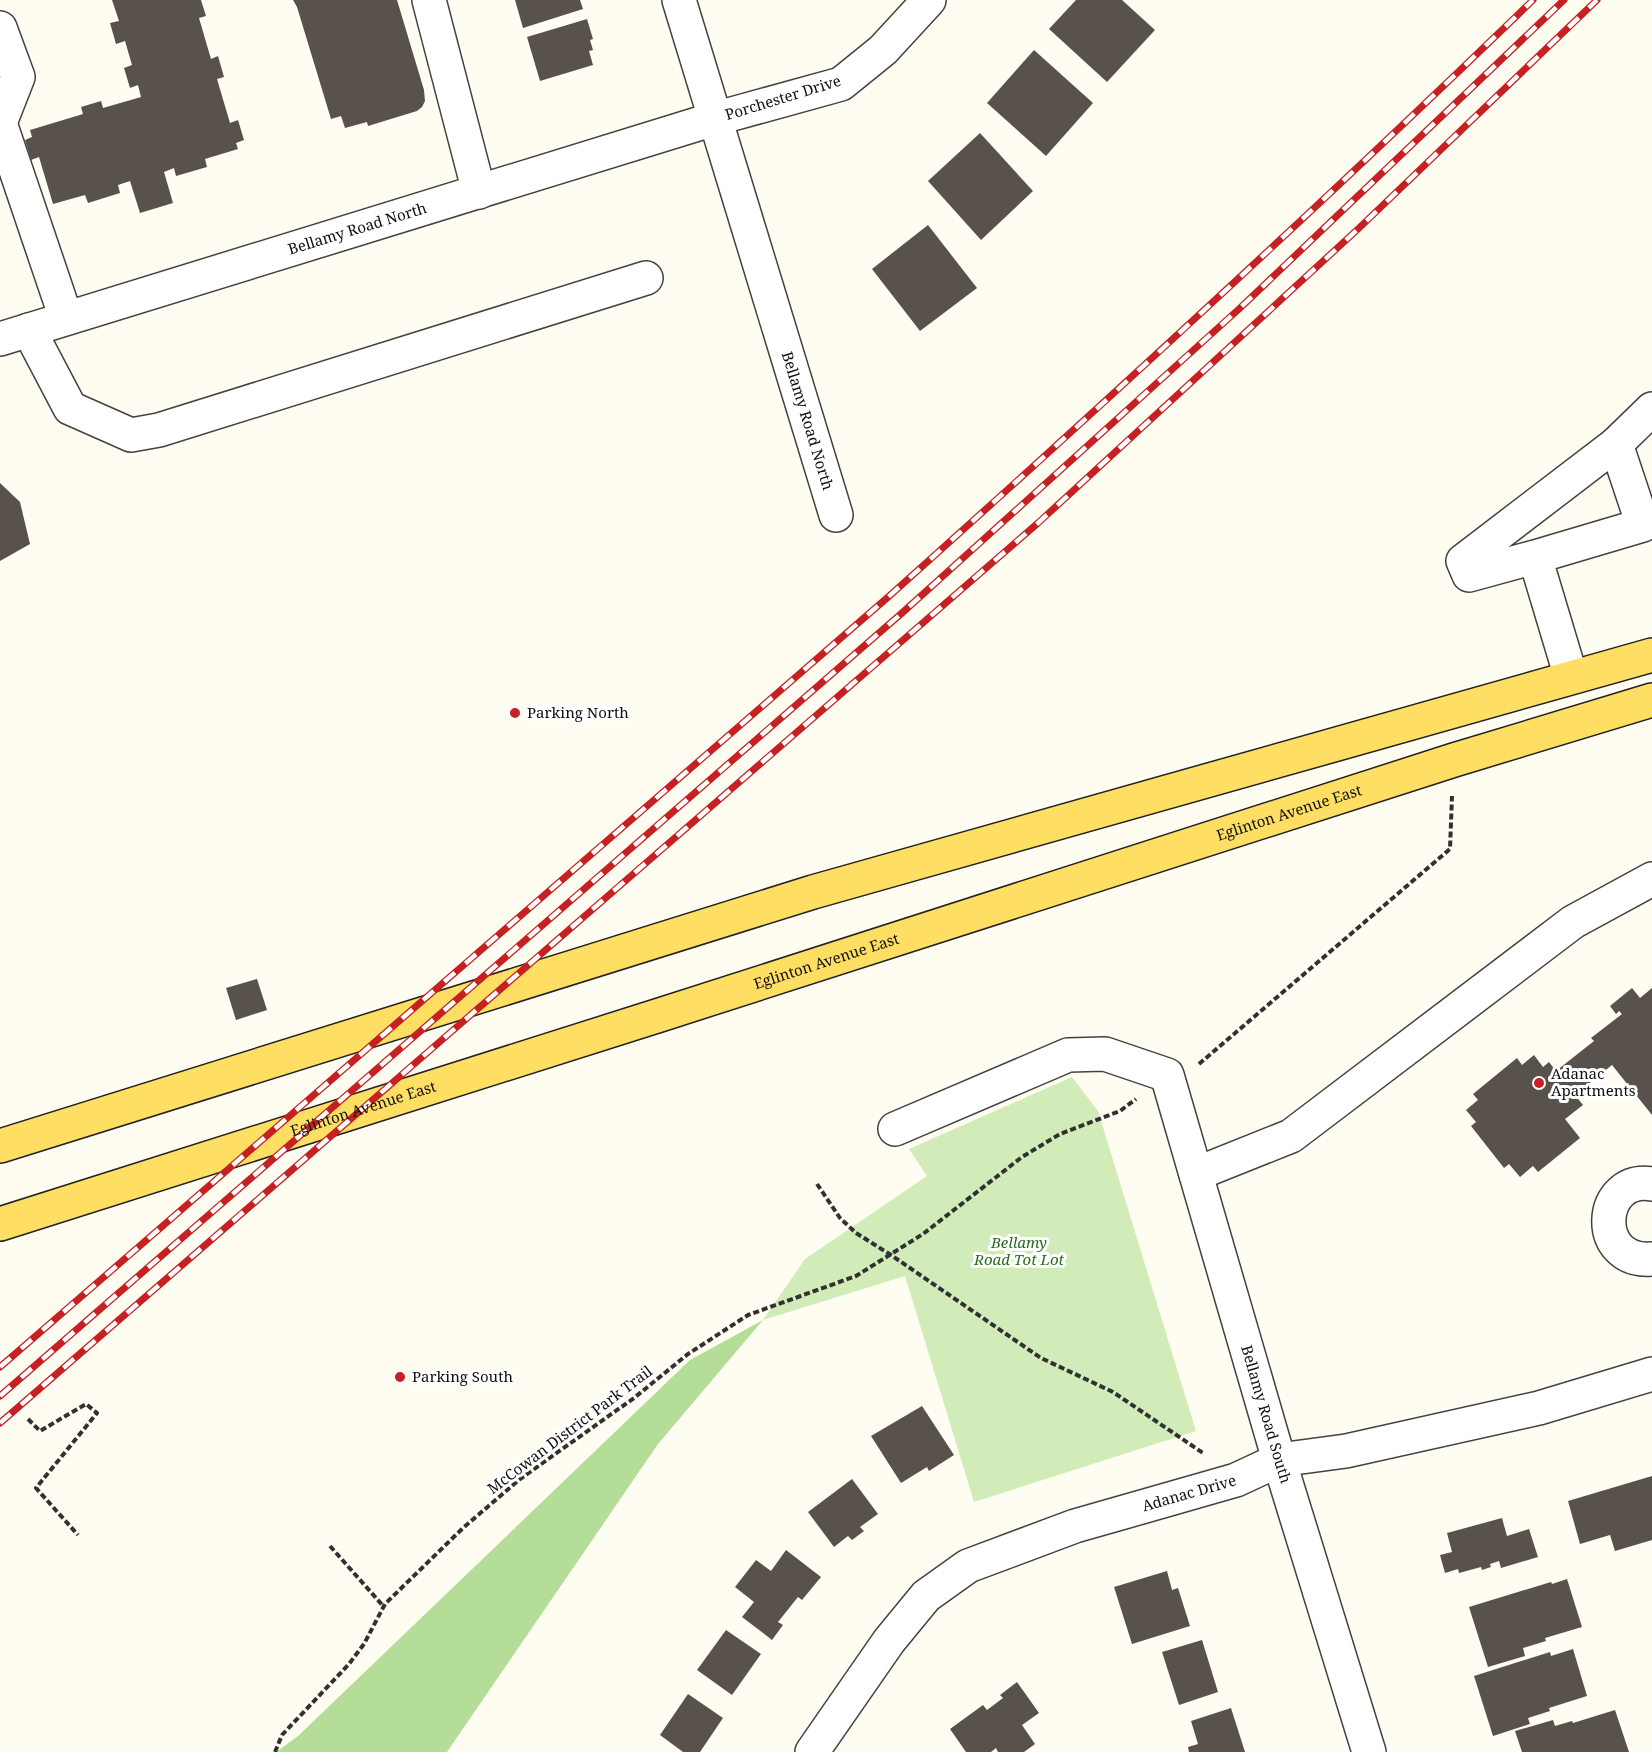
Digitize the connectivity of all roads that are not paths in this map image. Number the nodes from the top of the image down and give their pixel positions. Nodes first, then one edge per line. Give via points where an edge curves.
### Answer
1 (429, 0) edge
2 (679, 0) edge
3 (929, 0) edge
4 (0, 28) edge
5 (714, 119) junction
6 (0, 123) edge
7 (479, 192) junction
8 (646, 278) dead end
9 (66, 318) junction
10 (15, 334) edge
11 (1652, 410) edge
12 (1616, 444) junction
13 (836, 515) dead end
14 (1535, 557) junction
15 (1652, 655) edge
16 (1571, 678) junction
17 (1652, 700) edge
18 (1652, 879) edge
19 (895, 1129) dead end
20 (0, 1146) edge
21 (1196, 1174) junction
22 (1652, 1184) edge
23 (0, 1224) edge
24 (1652, 1259) edge
25 (1652, 1374) edge
26 (1279, 1460) junction
27 (812, 1752) edge
28 (1369, 1752) edge

1 - 7 street
2 - 5 street, Bellamy Road North
3 - 5 street, Porchester Drive via 883,50 841,84
4 - 6 street via 18,77
5 - 7 street, Bellamy Road North
5 - 13 street, Bellamy Road North
6 - 9 street
7 - 9 street, Bellamy Road North
8 - 10 street via 159,430 131,435 70,408
9 - 10 street, Bellamy Road North
11 - 12 street
12 - 14 street via 1643,525
12 - 14 street via 1463,561 1468,575
14 - 16 street
15 - 16 main road
16 - 20 main road via 813,892
17 - 23 main road, Eglinton Avenue East
18 - 21 street via 1573,922 1291,1136
19 - 21 street, Bellamy Road South via 1068,1055 1105,1054 1167,1075
21 - 26 street, Bellamy Road South
22 - 24 street via 1624,1190 1609,1210 1608,1223 1616,1246 1637,1259
25 - 26 street, Adanac Drive via 1539,1408 1346,1451
26 - 27 street, Adanac Drive via 1236,1480 1075,1526 968,1566 926,1596
26 - 28 street, Bellamy Road South

